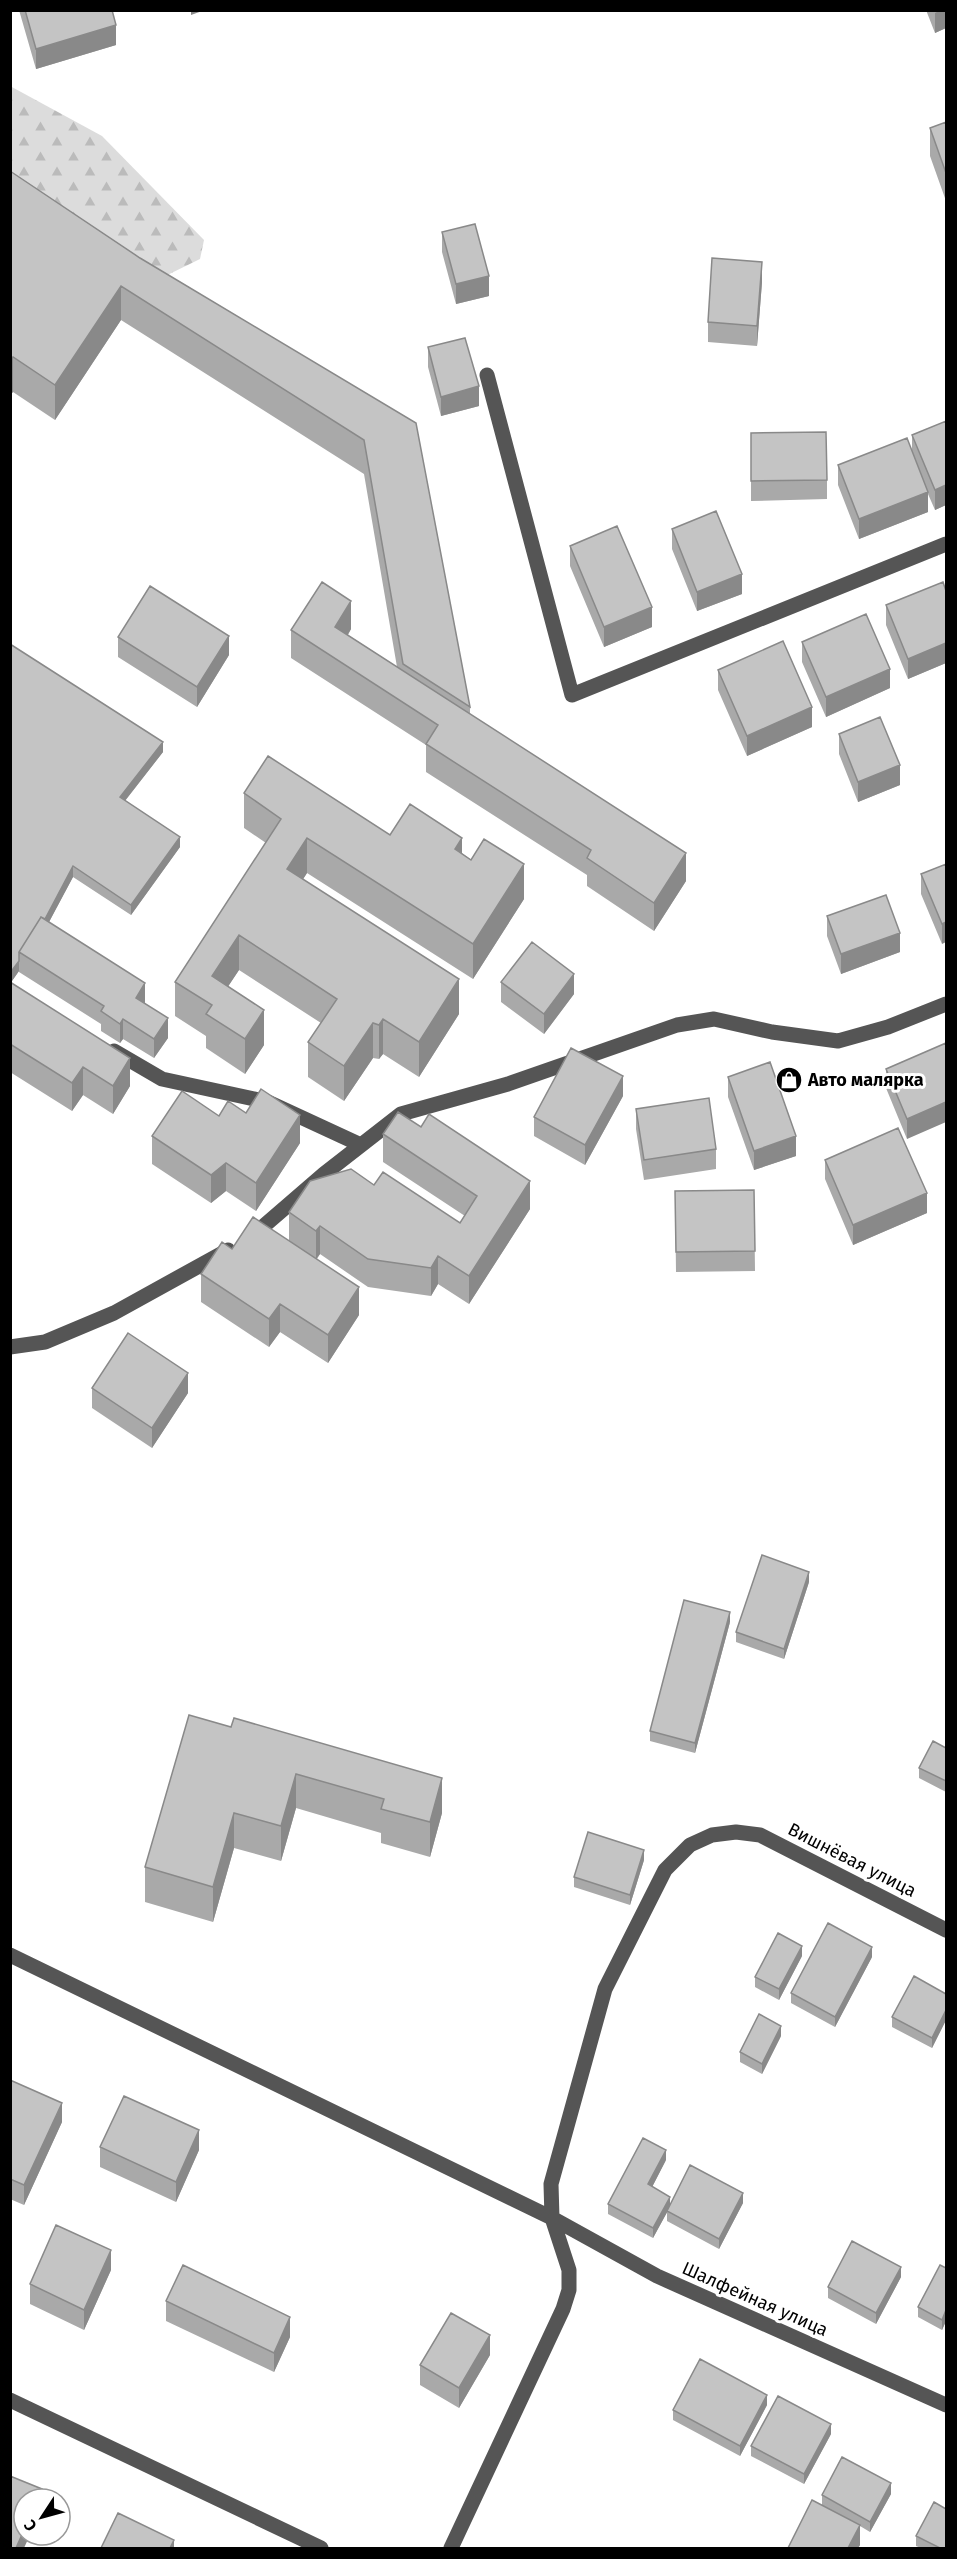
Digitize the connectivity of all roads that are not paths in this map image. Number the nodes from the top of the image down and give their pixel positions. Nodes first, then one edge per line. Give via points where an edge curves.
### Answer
1 (487, 375) dead end
2 (946, 544) edge
3 (946, 1004) edge
4 (101, 1044) edge
5 (361, 1145) junction
6 (10, 1347) edge
7 (946, 1930) edge
8 (10, 1955) edge
9 (552, 2218) junction
10 (10, 2400) edge
11 (946, 2405) edge
12 (321, 2548) edge
13 (451, 2548) edge

1 - 2 street via 572,695
3 - 5 street via 838,1041 714,1019 677,1025 508,1084 401,1114
4 - 5 street via 162,1079 268,1102
5 - 6 street via 249,1239 114,1313 45,1342
7 - 9 street, Вишнёвая улица via 760,1835 712,1835 690,1845 666,1870 605,1989 551,2184
8 - 9 street, Шалфейная улица
9 - 11 street, Шалфейная улица via 657,2276
9 - 13 street via 569,2270 569,2290
10 - 12 street

